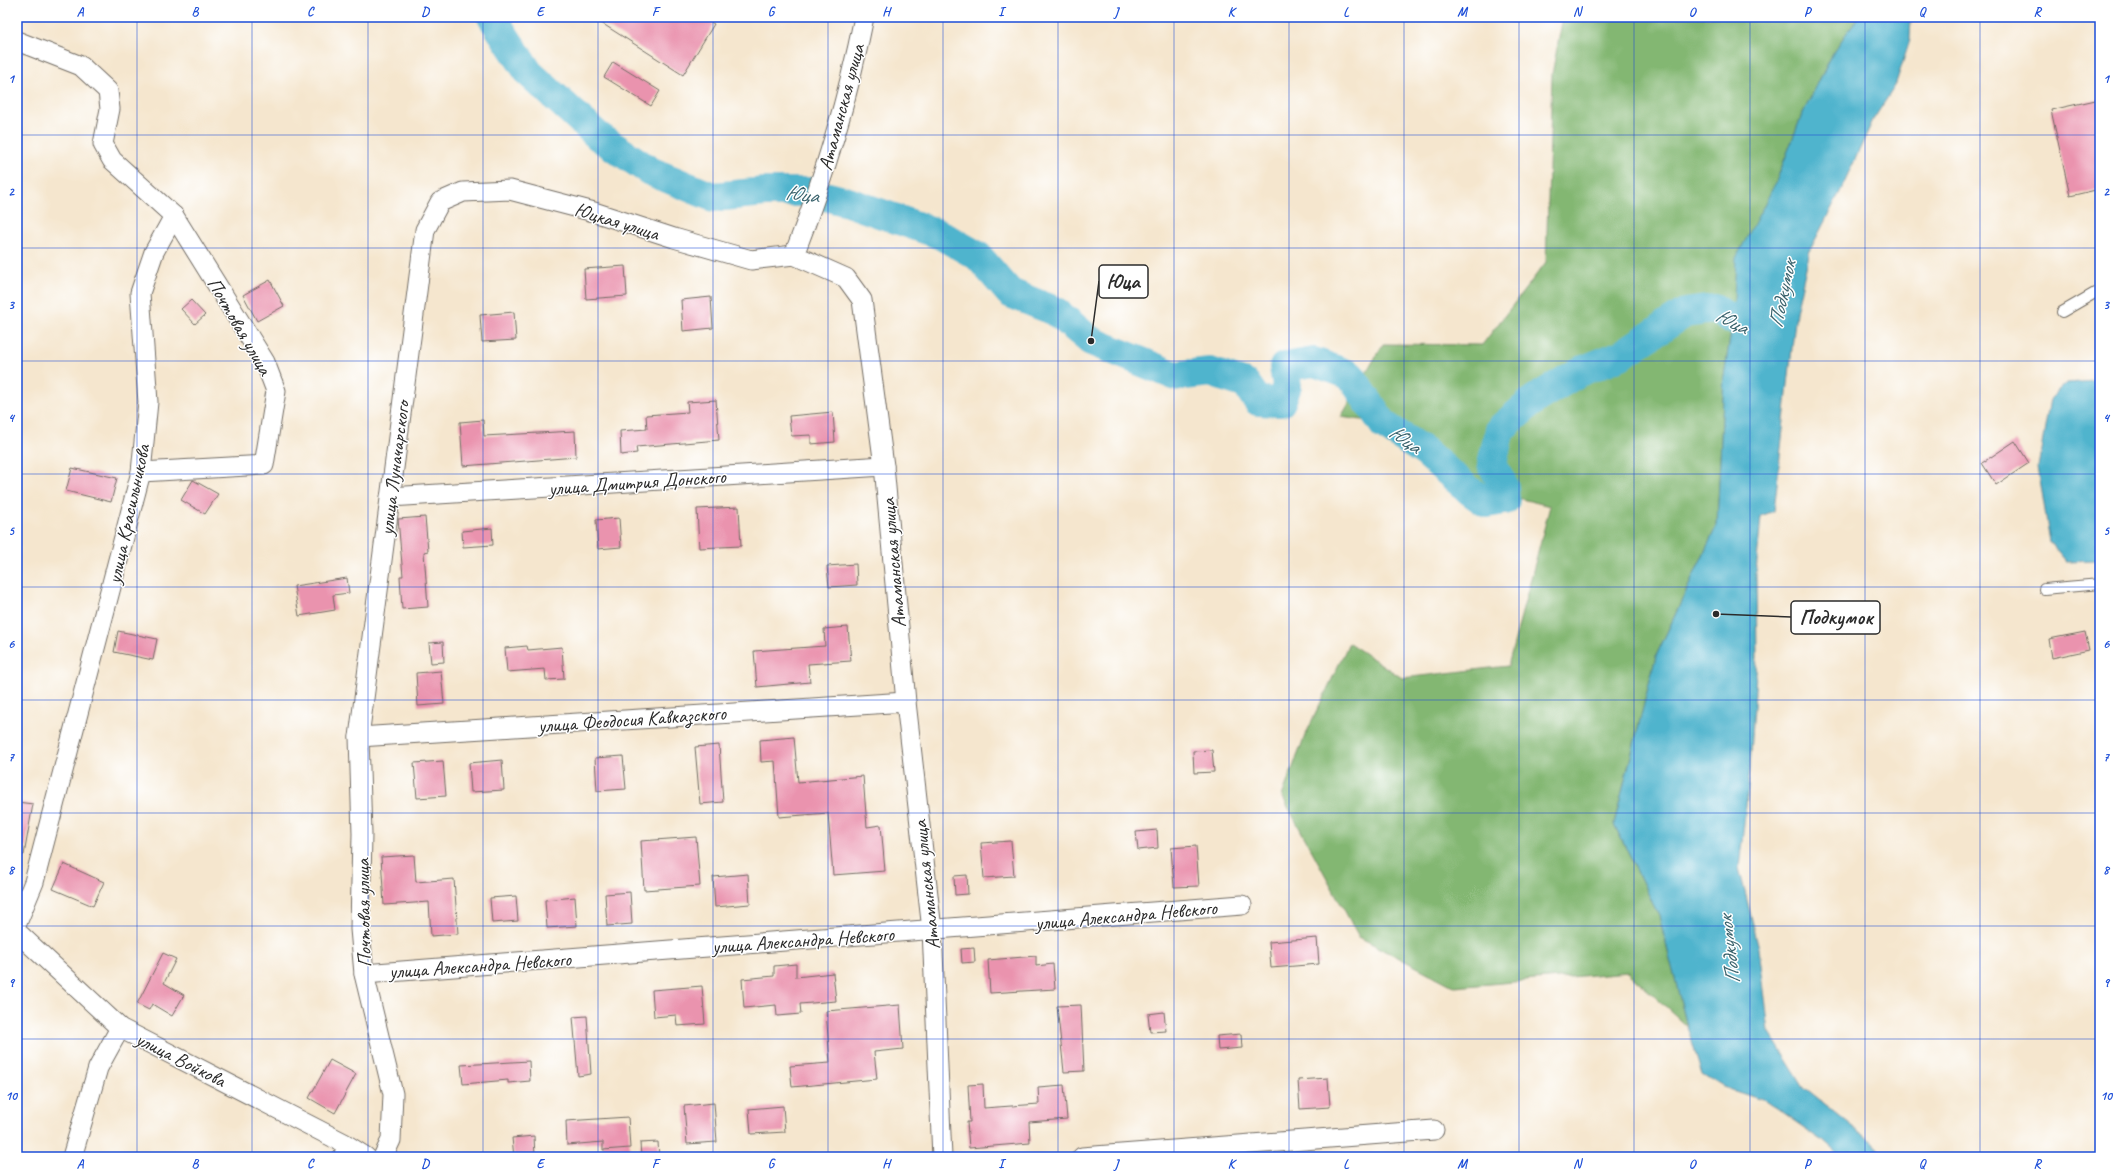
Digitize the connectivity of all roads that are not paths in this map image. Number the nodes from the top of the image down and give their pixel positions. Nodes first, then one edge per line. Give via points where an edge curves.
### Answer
1 (864, 17) edge
2 (17, 41) edge
3 (440, 202) joint
4 (174, 216) junction
5 (794, 255) junction
6 (2100, 290) edge
7 (2062, 312) dead end
8 (884, 466) junction
9 (141, 472) junction
10 (390, 497) junction
11 (2100, 584) edge
12 (2044, 589) dead end
13 (906, 702) junction
14 (359, 737) junction
15 (1242, 905) dead end
16 (17, 923) edge
17 (932, 930) junction
18 (17, 932) edge
19 (364, 974) junction
20 (120, 1028) junction
21 (1434, 1130) dead end
22 (341, 1150) edge
23 (72, 1157) edge
24 (366, 1157) edge
25 (383, 1157) edge
26 (942, 1157) edge
27 (1082, 1157) edge

1 - 5 street, Атаманская улица via 854,68 818,194
2 - 4 street via 81,66 108,91 110,109 103,144 112,160
3 - 5 street, Юцкая улица via 463,192 510,190 594,212 751,260
3 - 10 street, улица Луначарского via 425,230
4 - 9 street, улица Красильникова via 154,252 140,293 148,402
4 - 9 street, Почтовая улица via 265,362 276,391 264,465
5 - 8 street, Атаманская улица via 846,278 862,300
6 - 7 lane
8 - 10 street, улица Дмитрия Донского
8 - 13 street, Атаманская улица
9 - 16 street, улица Красильникова via 34,882
10 - 14 street, улица Луначарского
11 - 12 lane
13 - 14 street, улица Феодосия Кавказского
13 - 17 street, Атаманская улица
14 - 19 street, Почтовая улица via 362,834 360,929
15 - 17 street, улица Александра Невского
17 - 19 street, улица Александра Невского
17 - 26 street, Атаманская улица
18 - 20 street, улица Войкова
19 - 25 street, Почтовая улица via 394,1094 391,1140
20 - 22 street, улица Войкова
20 - 23 street via 98,1068
21 - 27 street
22 - 24 street, улица Войкова

